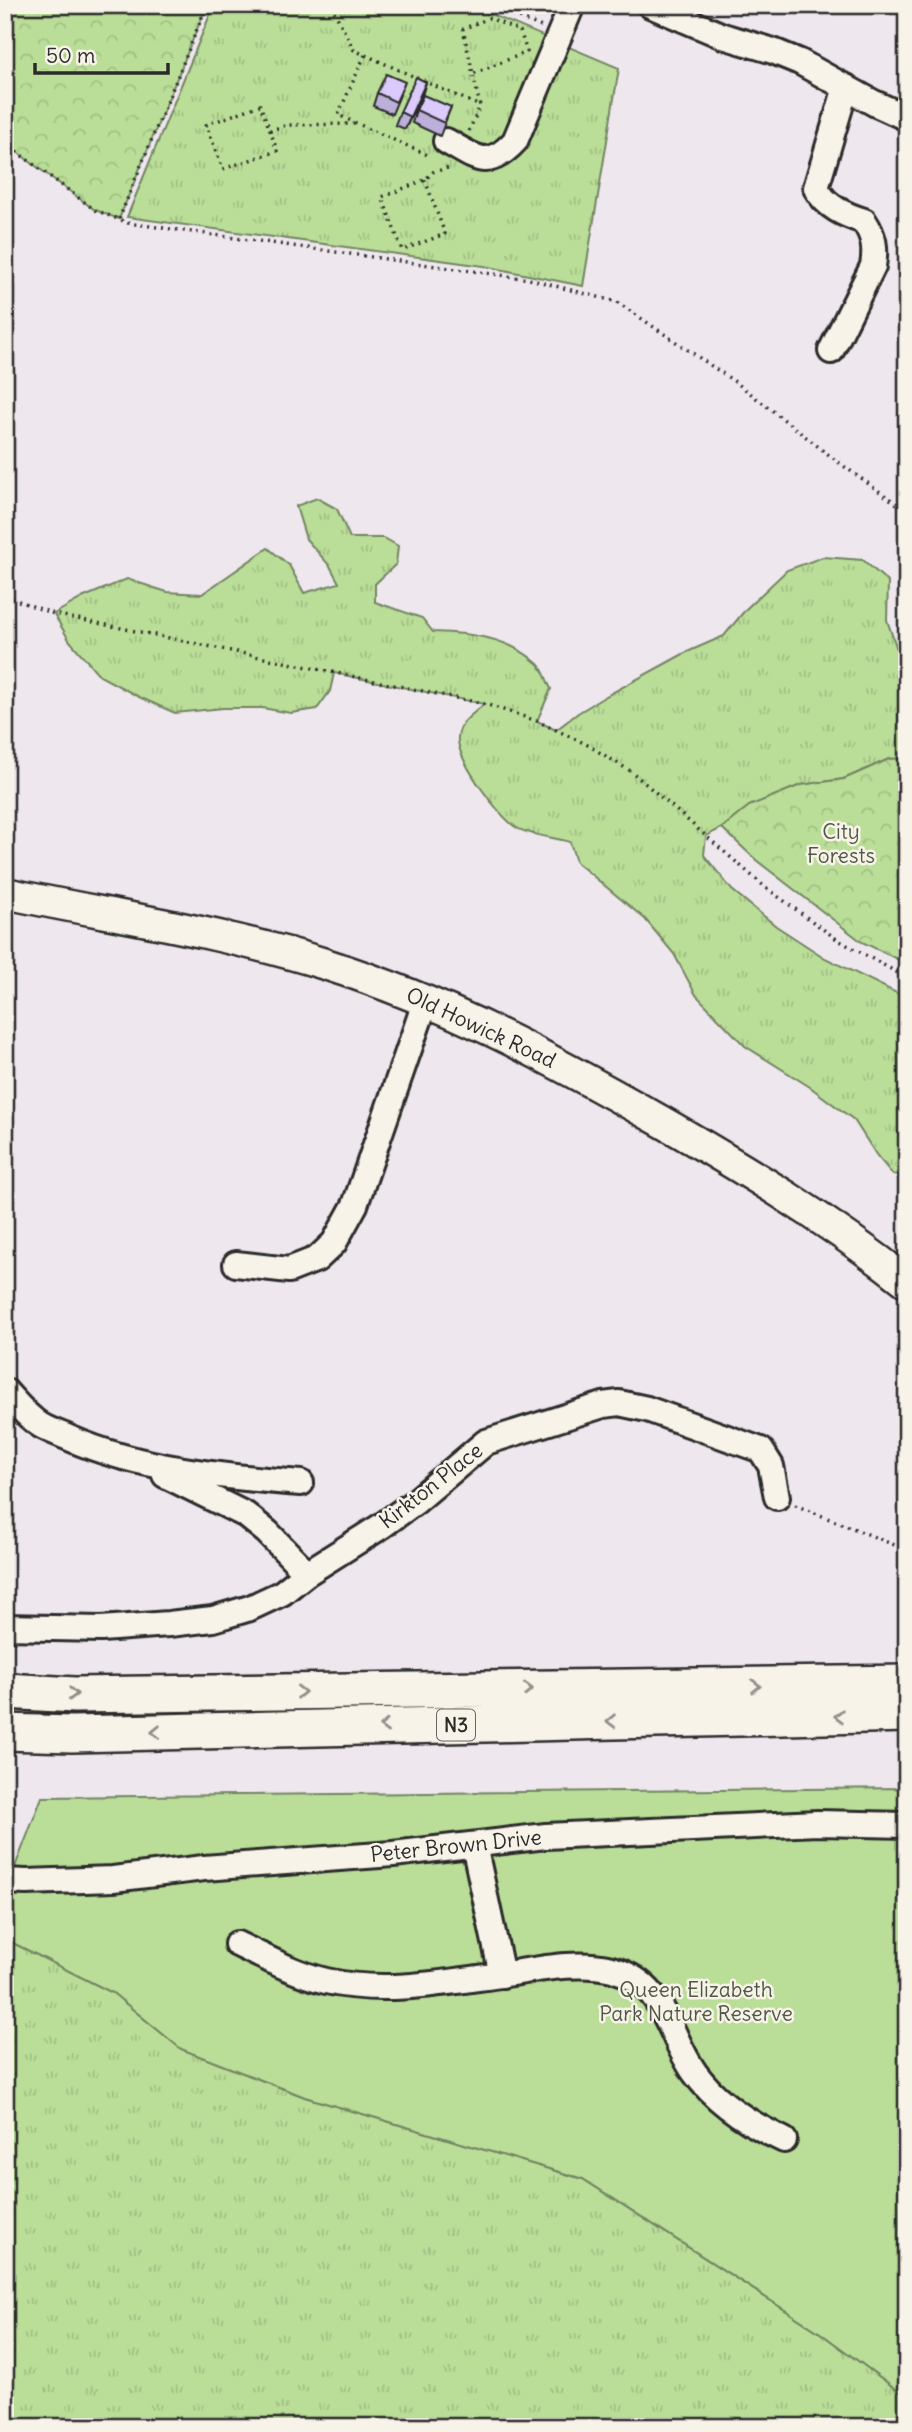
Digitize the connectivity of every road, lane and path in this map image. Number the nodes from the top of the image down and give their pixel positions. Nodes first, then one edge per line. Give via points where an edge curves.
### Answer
1 (207, 5) edge
2 (331, 5) edge
3 (487, 5) edge
4 (572, 5) edge
5 (650, 5) edge
6 (560, 34) junction
7 (365, 55) junction
8 (473, 74) junction
9 (846, 87) junction
10 (480, 106) junction
11 (907, 118) edge
12 (358, 124) junction
13 (271, 130) junction
14 (5, 143) edge
15 (454, 152) junction
16 (425, 180) junction
17 (119, 219) junction
18 (831, 351) dead end
19 (907, 511) edge
20 (5, 596) edge
21 (5, 893) edge
22 (907, 978) edge
23 (426, 1000) junction
24 (236, 1264) dead end
25 (907, 1282) edge
26 (5, 1391) edge
27 (116, 1455) junction
28 (301, 1483) dead end
29 (777, 1497) joint
30 (907, 1550) edge
31 (307, 1573) junction
32 (5, 1627) edge
33 (907, 1684) edge
34 (5, 1691) edge
35 (907, 1714) edge
36 (5, 1732) edge
37 (907, 1825) edge
38 (474, 1844) junction
39 (5, 1881) edge
40 (237, 1944) dead end
41 (502, 1975) junction
42 (784, 2140) dead end

1 - 17 path
2 - 7 path via 354,50
3 - 6 path
4 - 6 street
5 - 9 street via 800,62
6 - 15 street via 515,141 498,158 486,160
7 - 10 path
7 - 12 path via 338,115
8 - 8 path via 463,29 489,18 520,31 527,52
8 - 10 path
9 - 11 street
9 - 18 street via 816,188 833,207 864,221 875,243 875,256
10 - 15 path
12 - 13 path via 288,125
12 - 15 path
13 - 13 path via 260,105 206,125 223,170 277,151
14 - 17 path via 94,210
15 - 16 path
16 - 16 path via 382,197 402,250 445,234
17 - 19 path via 529,279 617,302 741,386
20 - 22 path via 54,614 485,704 537,721 632,772 765,887 838,940
21 - 23 main road, Old Howick Road via 202,931 324,964
23 - 24 street via 355,1205 334,1243 317,1259 289,1270
23 - 25 main road, Old Howick Road via 533,1049 727,1159 808,1209
26 - 27 street via 40,1425
27 - 28 street via 222,1477
27 - 31 street via 246,1515
29 - 30 path
29 - 31 street, Kirkton Place via 771,1466 761,1450 619,1402 486,1441 415,1502
31 - 32 street, Kirkton Place via 282,1593 213,1619 101,1629
34 -> 33 highway, N3 via 75,1695
35 -> 36 highway, N3
37 - 38 street, Peter Brown Drive via 817,1823 547,1836
38 - 39 street, Peter Brown Drive via 113,1879
38 - 41 street
40 - 41 street via 287,1968 370,1987
41 - 42 street via 583,1967 609,1968 637,1980 666,2012 695,2073 743,2117

